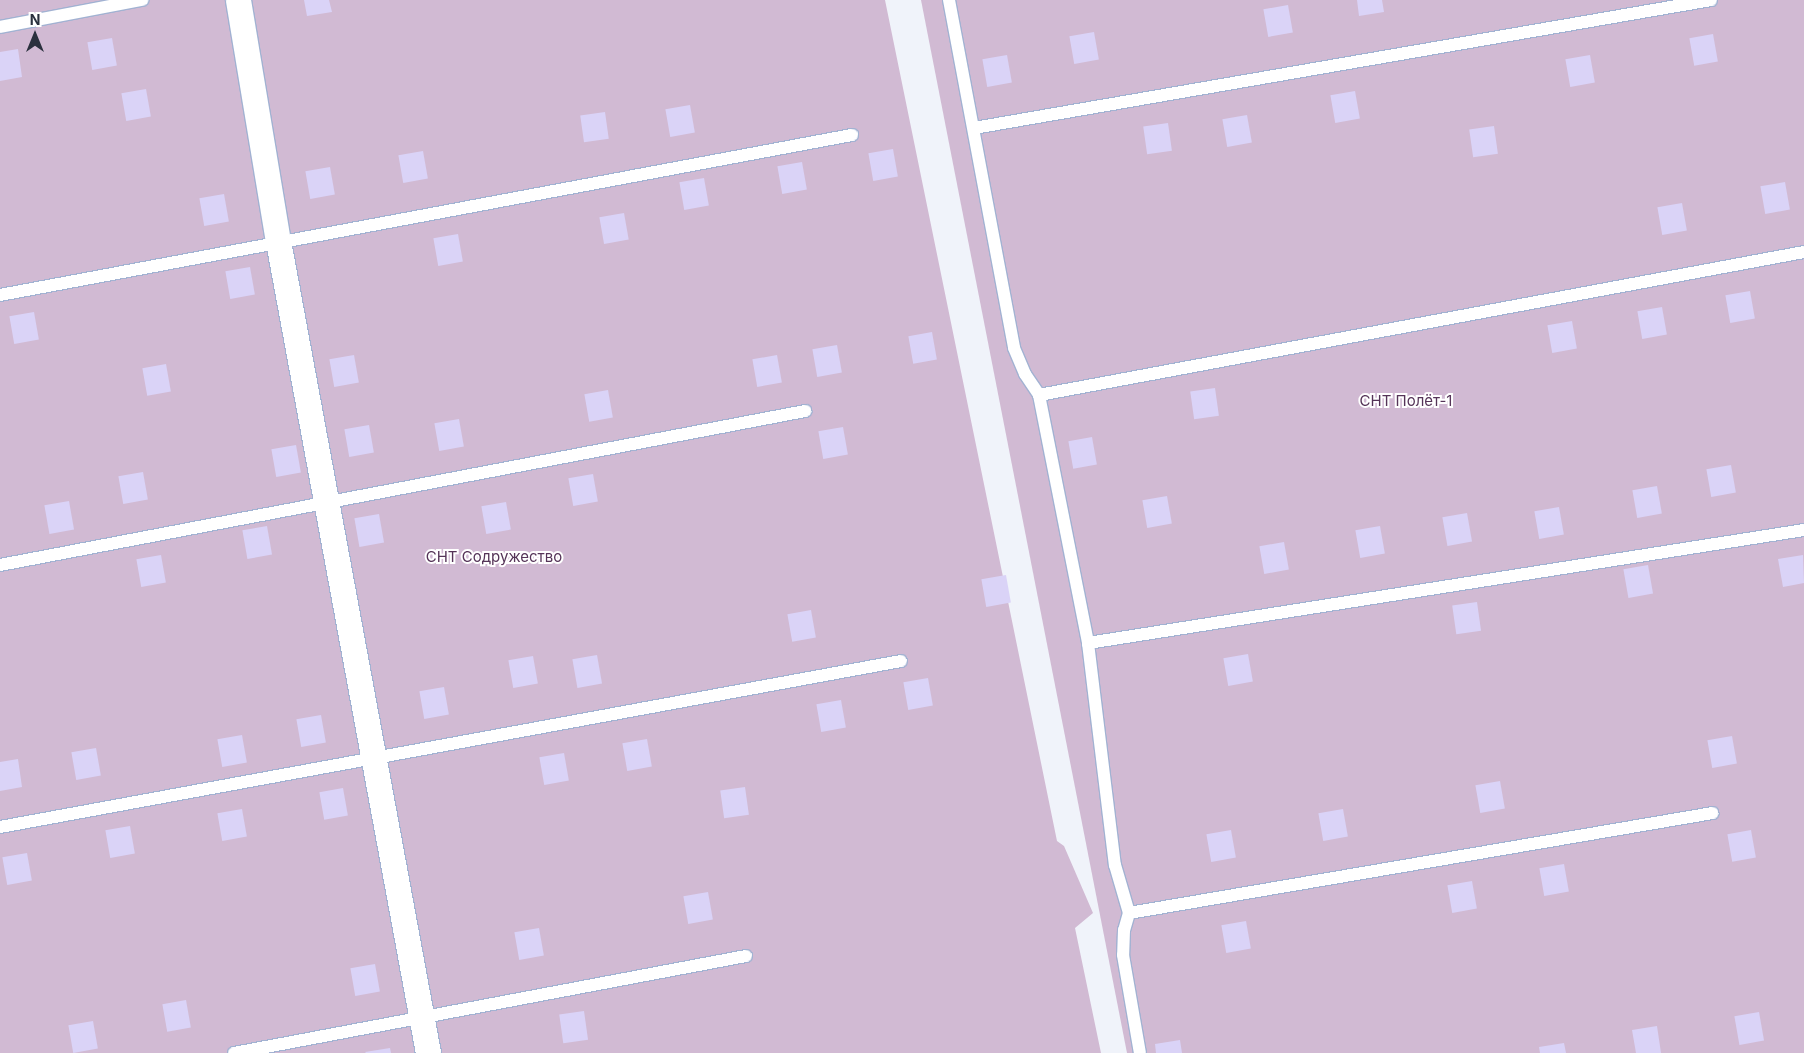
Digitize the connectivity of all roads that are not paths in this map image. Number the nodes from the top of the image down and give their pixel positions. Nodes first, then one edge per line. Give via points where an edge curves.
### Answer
1 (142, 0) edge
2 (238, 0) edge
3 (949, 0) edge
4 (1711, 0) edge
5 (0, 27) edge
6 (974, 128) junction
7 (852, 135) dead end
8 (278, 241) junction
9 (1804, 252) edge
10 (0, 295) edge
11 (1039, 395) junction
12 (805, 411) dead end
13 (325, 500) junction
14 (1804, 530) edge
15 (0, 565) edge
16 (1088, 643) junction
17 (901, 661) dead end
18 (371, 757) junction
19 (1714, 813) dead end
20 (0, 827) edge
21 (1129, 912) junction
22 (746, 956) dead end
23 (421, 1018) junction
24 (234, 1053) edge
25 (428, 1053) edge
26 (1140, 1053) edge

1 - 5 lane
2 - 8 street
3 - 6 lane via 967,107
4 - 6 lane
6 - 11 lane via 1014,348
7 - 8 lane
8 - 10 lane
8 - 13 street
9 - 11 lane
11 - 16 lane
12 - 13 lane
13 - 15 lane
13 - 18 street
14 - 16 lane
16 - 21 lane via 1115,865
17 - 18 lane
18 - 20 lane
18 - 23 street
19 - 21 lane
21 - 26 lane via 1123,955
22 - 23 lane
23 - 24 lane
23 - 25 street

